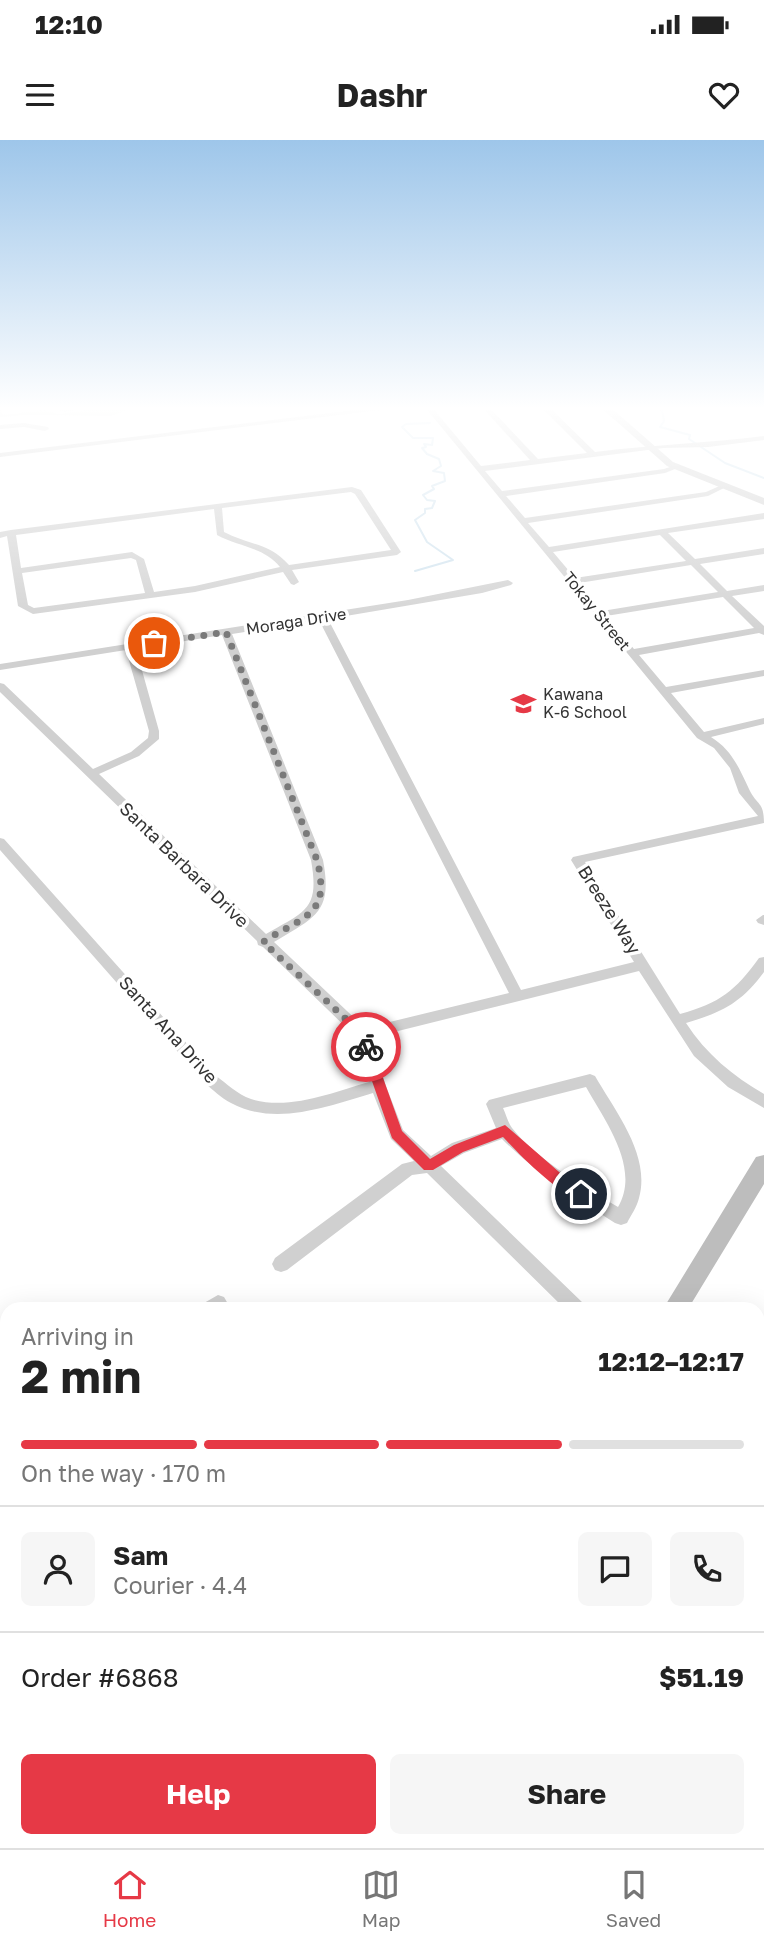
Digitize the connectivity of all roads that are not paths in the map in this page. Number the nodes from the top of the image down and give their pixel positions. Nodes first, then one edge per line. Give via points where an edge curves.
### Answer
1 (494, 486) edge
2 (560, 486) edge
3 (724, 486) joint
4 (501, 494) junction
5 (764, 502) edge
6 (218, 506) junction
7 (764, 516) edge
8 (523, 521) junction
9 (662, 532) junction
10 (11, 533) junction
11 (0, 535) edge
12 (546, 550) junction
13 (764, 551) edge
14 (693, 563) junction
15 (287, 568) junction
16 (17, 571) junction
17 (573, 581) junction
18 (294, 582) dead end
19 (508, 583) dead end
20 (764, 588) edge
21 (150, 594) junction
22 (725, 594) junction
23 (600, 614) junction
24 (322, 617) junction
25 (763, 631) edge
26 (226, 632) junction
27 (130, 646) junction
28 (631, 653) junction
29 (0, 667) edge
30 (764, 673) edge
31 (0, 686) edge
32 (663, 691) junction
33 (764, 721) edge
34 (701, 736) junction
35 (90, 774) junction
36 (764, 818) edge
37 (0, 842) edge
38 (263, 942) junction
39 (764, 962) edge
40 (644, 965) junction
41 (517, 995) junction
42 (678, 1020) junction
43 (362, 1034) junction
44 (378, 1086) junction
45 (764, 1102) edge
46 (505, 1131) junction
47 (764, 1164) edge
48 (428, 1166) junction
49 (281, 1264) dead end
50 (570, 1302) edge
51 (679, 1302) edge

1 - 4 street, Tokay Street
2 - 4 street
3 - 5 street
3 - 8 street via 708,494
4 - 8 street, Tokay Street
6 - 10 street
6 - 15 street via 220,533 276,554
6 - 15 street via 352,489 397,552
7 - 9 street
8 - 12 street, Tokay Street
9 - 12 street
9 - 14 street
10 - 11 street
10 - 16 street
12 - 17 street, Tokay Street
13 - 14 street
14 - 17 street
14 - 22 street
15 - 18 street
15 - 21 street
16 - 21 street via 132,555 140,559
16 - 21 street via 23,606 33,611
17 - 23 street, Tokay Street
19 - 24 street, Moraga Drive
20 - 22 street
22 - 23 street
22 - 25 street
23 - 28 street, Tokay Street
24 - 26 street, Moraga Drive
24 - 41 street
25 - 28 street
26 - 27 street, Moraga Drive
26 - 38 street via 321,878 322,897 312,912
27 - 29 street, Moraga Drive
27 - 35 street via 153,739 135,754
28 - 32 street, Tokay Street
30 - 32 street
31 - 35 street, Santa Barbara Drive
32 - 34 street, Tokay Street
33 - 34 street
34 - 36 street, Tokay Street via 718,746 735,767 745,793
35 - 38 street, Santa Barbara Drive
36 - 40 street, Breeze Way via 577,860
37 - 44 street, Santa Ana Drive via 210,1079 237,1101 265,1108 298,1107
38 - 43 street, Santa Barbara Drive
39 - 42 street via 734,1001
40 - 41 street
40 - 42 street, Breeze Way
41 - 43 street
42 - 45 street, Breeze Way via 707,1063 730,1083
43 - 44 street, Santa Barbara Drive
44 - 48 street via 397,1134
46 - 46 street via 561,1182 621,1218 631,1197 632,1168 590,1080 494,1104
46 - 48 street
47 - 51 main road
48 - 49 street via 408,1168
48 - 50 street

